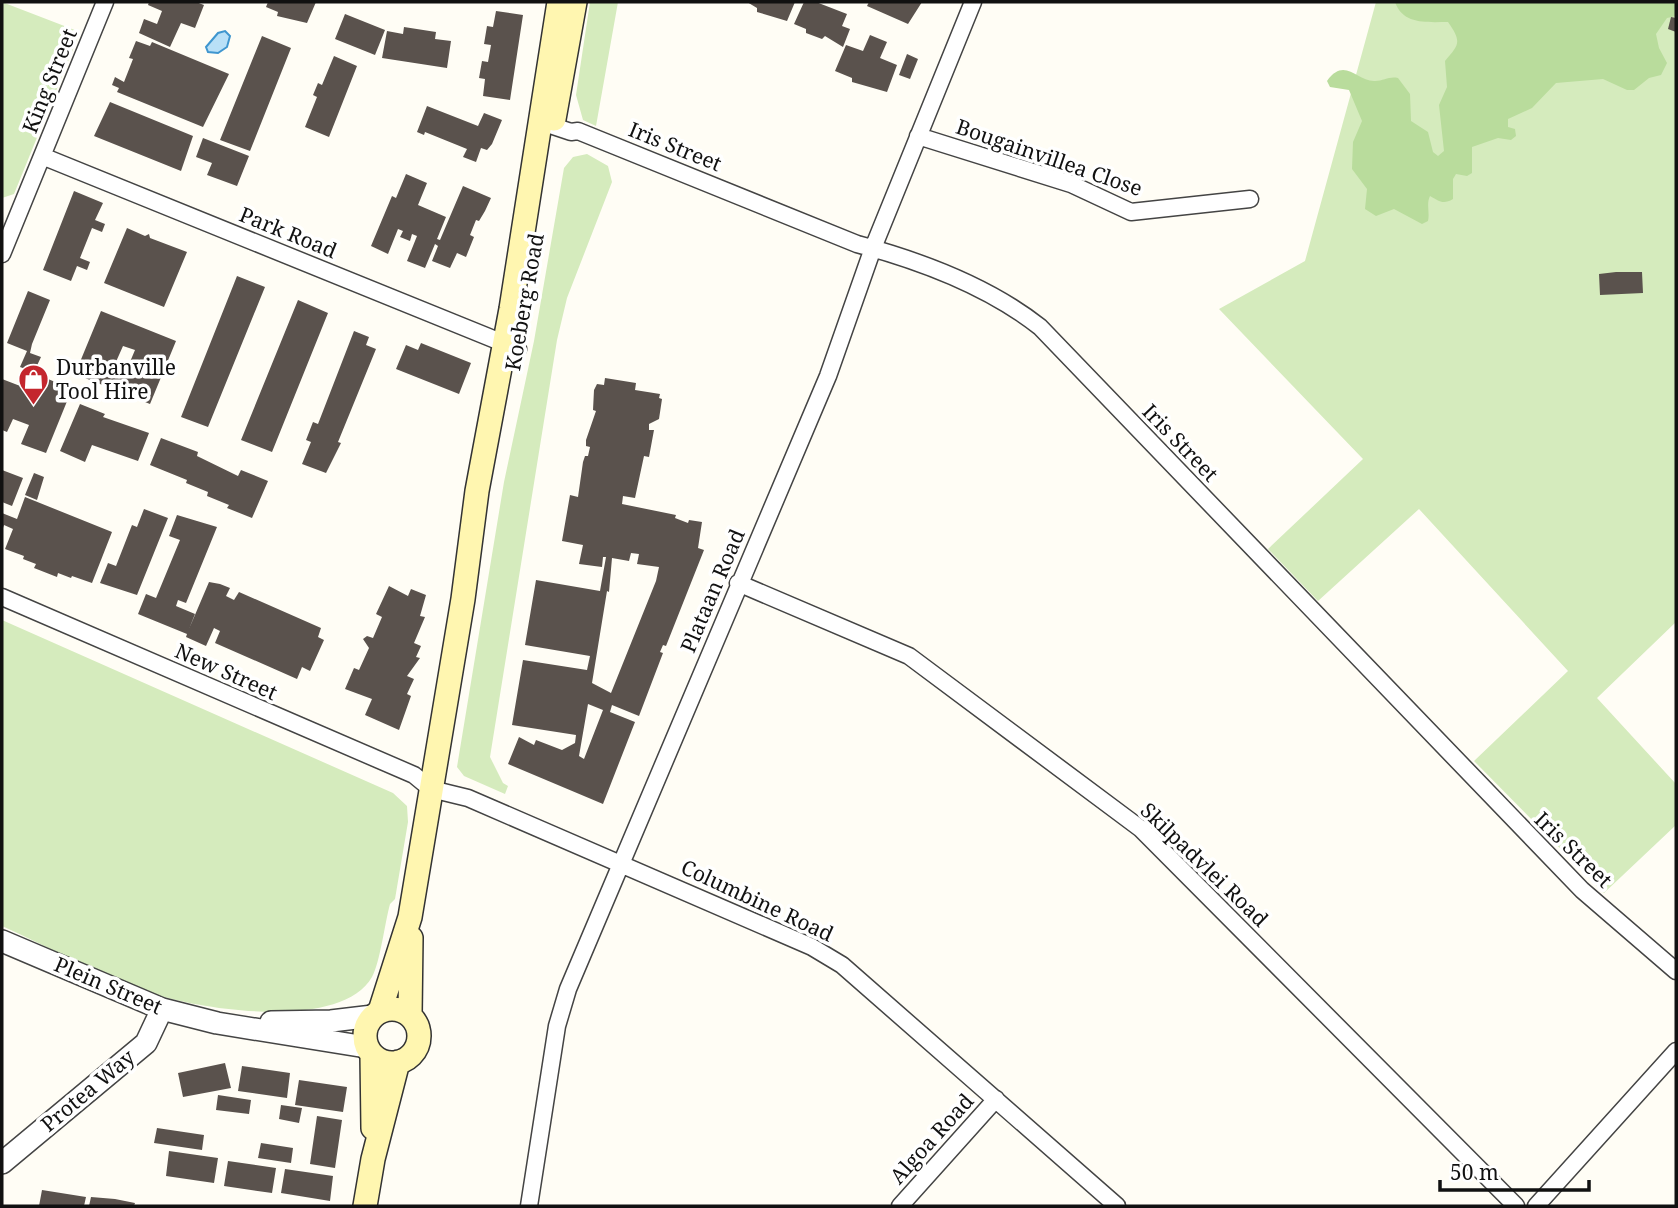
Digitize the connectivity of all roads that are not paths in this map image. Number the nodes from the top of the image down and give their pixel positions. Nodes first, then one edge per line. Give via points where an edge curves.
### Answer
1 (105, 2) edge
2 (559, 2) edge
3 (575, 2) edge
4 (973, 2) edge
5 (546, 123) junction
6 (918, 136) junction
7 (42, 156) junction
8 (1250, 199) dead end
9 (873, 248) junction
10 (2, 254) edge
11 (511, 346) junction
12 (738, 583) junction
13 (2, 597) edge
14 (431, 789) junction
15 (621, 862) junction
16 (410, 917) junction
17 (2, 941) edge
18 (1676, 971) edge
19 (162, 1009) junction
20 (377, 1013) junction
21 (410, 1015) junction
22 (217, 1023) junction
23 (369, 1051) junction
24 (1676, 1051) edge
25 (398, 1062) junction
26 (996, 1099) junction
27 (373, 1159) junction
28 (2, 1163) edge
29 (365, 1206) edge
30 (529, 1206) edge
31 (900, 1206) edge
32 (1117, 1206) edge
33 (1516, 1206) edge
34 (1536, 1206) edge

1 - 7 street, King Street
2 - 5 main road, Koeberg Road
3 - 5 main road, Koeberg Road
4 - 6 street, Plataan Road
5 - 9 street, Iris Street via 578,131
5 - 11 main road, Koeberg Road
6 - 8 street, Bougainvillea Close via 1071,184 1131,212
6 - 9 street, Plataan Road
7 - 10 street, King Street
7 - 11 street, Park Road
9 - 12 street, Plataan Road via 828,376
9 - 18 street, Iris Street via 983,291 1040,327 1582,890
11 - 14 main road, Koeberg Road
12 - 15 street, Plataan Road
12 - 33 street, Skilpadvlei Road via 909,656 1141,829
13 - 14 street, New Street via 414,775
14 - 15 street, Columbine Road via 468,798
14 - 16 main road, Koeberg Road
15 - 26 street, Columbine Road via 812,947 842,965
15 - 30 street, Plataan Road via 560,1013
16 - 20 main road, Koeberg Road
16 - 21 main road, Koeberg Road
17 - 19 street, Plein Street
19 - 22 street, Plein Street
19 - 28 street, Protea Way via 146,1043
20 - 21 main road via 398,1009
20 - 22 street, Plein Street via 331,1021
20 - 23 main road via 365,1030
21 - 25 main road via 417,1026 418,1042 412,1054
22 - 23 street, Plein Street
23 - 25 main road via 384,1062
23 - 27 main road
24 - 34 street
25 - 27 main road
26 - 31 street, Algoa Road
26 - 32 street, Columbine Road
27 - 29 main road

